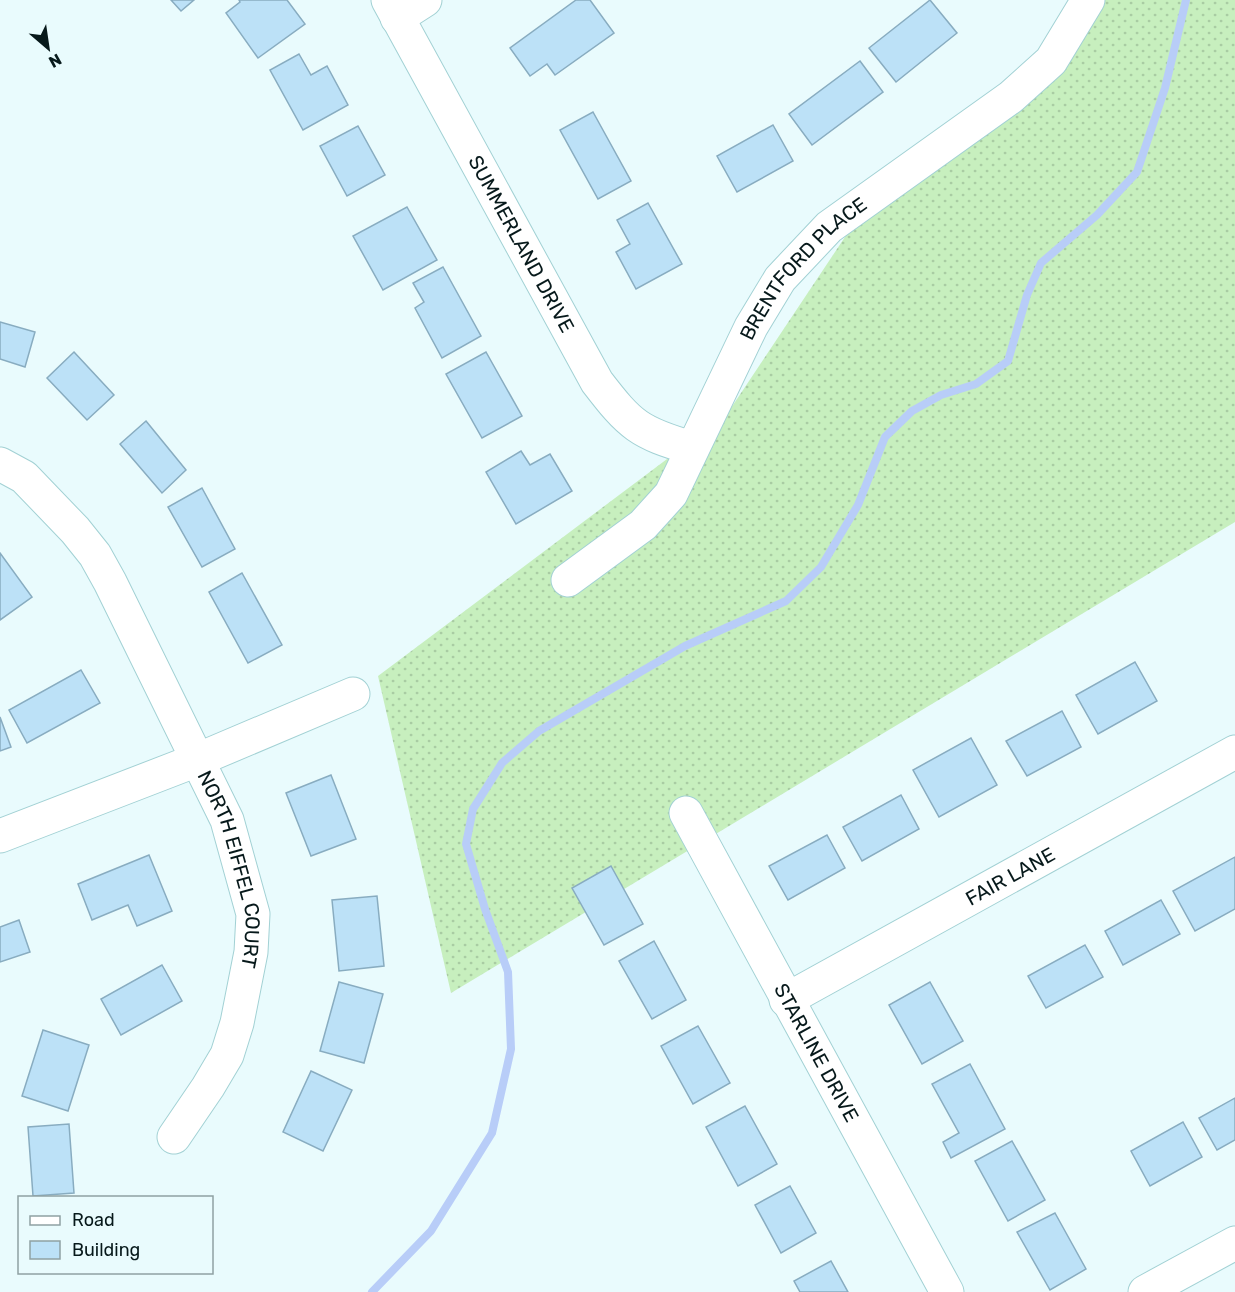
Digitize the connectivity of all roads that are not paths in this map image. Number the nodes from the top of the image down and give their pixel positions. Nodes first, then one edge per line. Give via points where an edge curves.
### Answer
1 (426, 0) edge
2 (1088, 0) edge
3 (393, 9) edge
4 (692, 448) junction
5 (0, 464) edge
6 (568, 580) dead end
7 (353, 694) dead end
8 (1235, 752) edge
9 (198, 760) junction
10 (686, 813) dead end
11 (0, 836) edge
12 (786, 1000) junction
13 (174, 1137) dead end
14 (1235, 1243) edge
15 (947, 1292) edge
16 (1145, 1292) edge

1 - 3 street
2 - 4 street, BRENTFORD PLACE via 1051,61 1011,97 830,228 780,279 751,327
3 - 4 street, SUMMERLAND DRIVE via 597,382 634,425
4 - 6 street, BRENTFORD PLACE via 671,494 643,525
5 - 9 street, NORTH EIFFEL COURT via 24,477 95,555
7 - 9 street
8 - 12 street, FAIR LANE
9 - 11 street
9 - 13 street, NORTH EIFFEL COURT via 227,820 253,914 251,952 237,1023 226,1055
10 - 12 street, STARLINE DRIVE
12 - 15 street, STARLINE DRIVE
14 - 16 street

